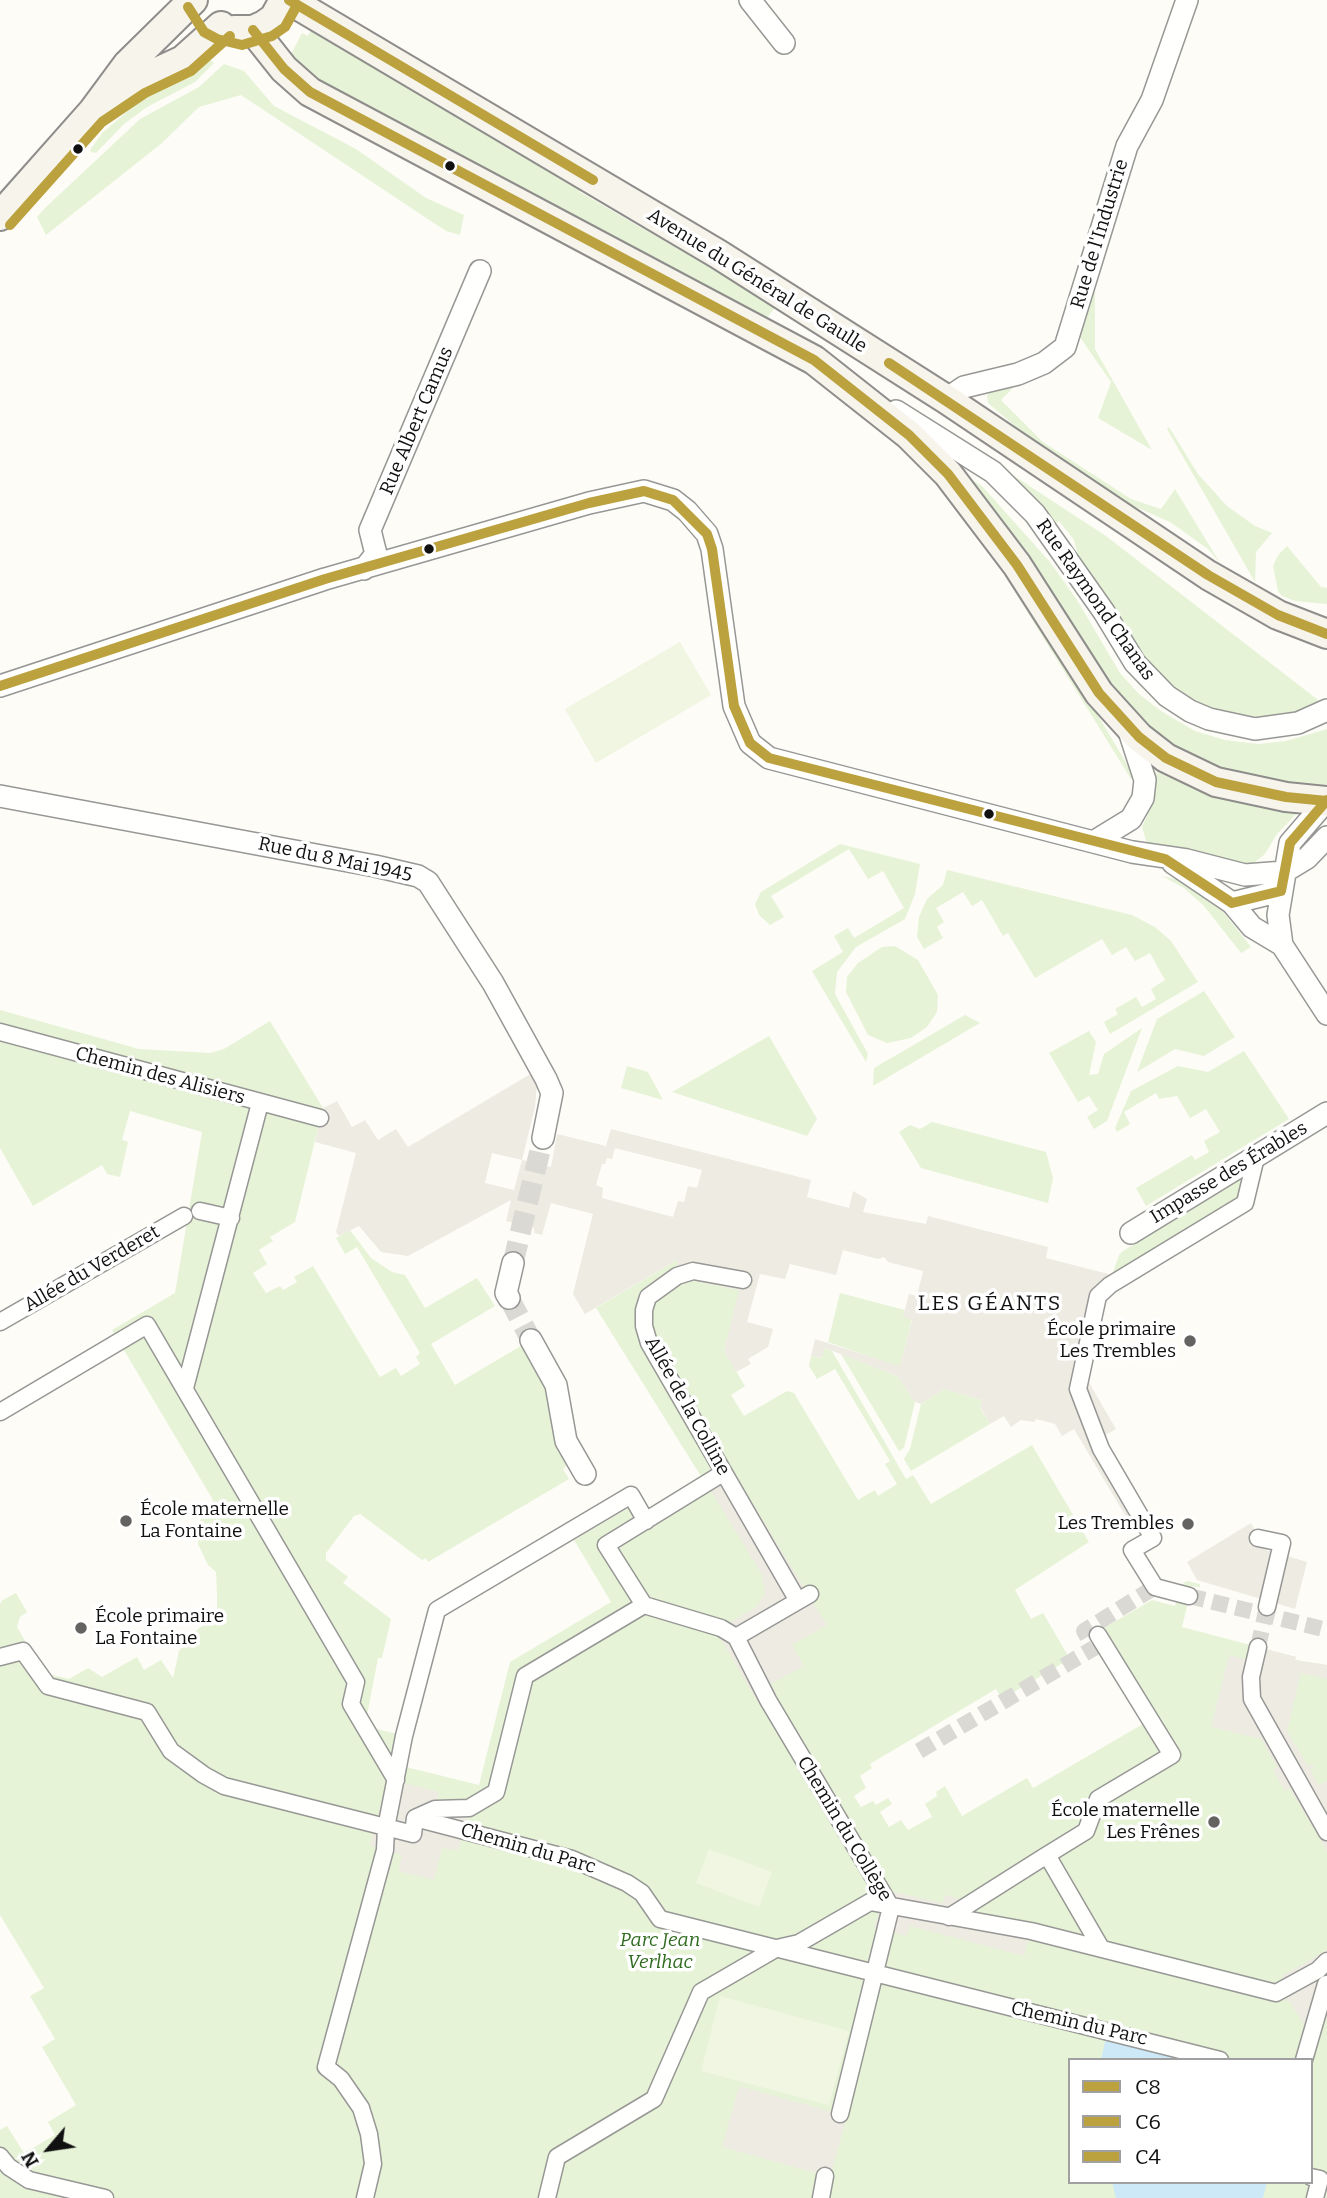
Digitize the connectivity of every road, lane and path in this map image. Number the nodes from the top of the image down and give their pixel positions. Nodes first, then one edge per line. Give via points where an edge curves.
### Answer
1 (193, 0) edge
2 (200, 0) edge
3 (287, 0) edge
4 (750, 0) edge
5 (1187, 0) edge
6 (221, 26) junction
7 (253, 30) junction
8 (784, 43) dead end
9 (93, 111) junction
10 (0, 216) edge
11 (480, 271) dead end
12 (814, 360) junction
13 (946, 399) junction
14 (364, 569) junction
15 (1321, 629) edge
16 (0, 686) edge
17 (1326, 711) edge
18 (1128, 728) junction
19 (0, 796) edge
20 (1327, 801) edge
21 (1131, 819) junction
22 (1327, 837) edge
23 (1095, 841) junction
24 (1132, 852) junction
25 (1165, 859) junction
26 (1282, 882) junction
27 (1231, 903) junction
28 (1282, 945) junction
29 (1327, 1014) edge
30 (0, 1032) edge
31 (260, 1102) junction
32 (1327, 1113) edge
33 (320, 1118) dead end
34 (543, 1138) tunnel mouth
35 (1256, 1157) junction
36 (231, 1218) junction
37 (1132, 1233) dead end
38 (513, 1263) tunnel mouth
39 (743, 1280) dead end
40 (509, 1298) tunnel mouth
41 (0, 1322) edge
42 (531, 1340) tunnel mouth
43 (185, 1388) junction
44 (0, 1412) edge
45 (723, 1473) junction
46 (585, 1474) dead end
47 (646, 1521) junction
48 (1258, 1538) dead end
49 (1189, 1596) tunnel mouth
50 (644, 1605) junction
51 (1267, 1607) tunnel mouth
52 (1098, 1635) dead end
53 (736, 1637) junction
54 (1258, 1647) tunnel mouth
55 (0, 1657) edge
56 (396, 1780) junction
57 (415, 1818) junction
58 (386, 1828) junction
59 (1327, 1832) edge
60 (1047, 1855) junction
61 (891, 1907) junction
62 (949, 1917) junction
63 (777, 1948) junction
64 (1101, 1948) junction
65 (876, 1973) junction
66 (1324, 1976) edge
67 (1212, 2058) edge
68 (1304, 2058) edge
69 (840, 2114) dead end
70 (0, 2156) edge
71 (825, 2176) dead end
72 (1319, 2178) edge
73 (105, 2198) edge
74 (365, 2198) edge
75 (549, 2198) edge
76 (821, 2198) edge
77 (1315, 2198) edge

1 - 9 main road via 127,65
2 - 6 main road
3 - 7 main road via 274,18
3 - 13 main road, Avenue du Général de Gaulle via 718,254
4 - 8 street
5 - 13 street, Rue de l'Industrie via 1152,100 1128,146 1065,347 1035,367 964,387
6 - 7 main road
6 - 9 main road via 183,60 138,81
7 - 12 main road, Avenue du Général de Gaulle via 284,69 310,92
9 - 10 main road
11 - 14 street, Rue Albert Camus via 370,530 376,554
12 - 17 street, Rue Raymond Chanas via 993,472 1035,514 1135,663 1167,696 1200,715 1255,729 1298,723
12 - 18 main road, Avenue du Général de Gaulle via 909,435 948,474
13 - 15 main road, Avenue du Général de Gaulle via 1209,575 1271,611
14 - 16 street
14 - 23 street via 620,495 659,494 687,510 707,534 734,706 750,743 769,758
18 - 20 main road, Avenue du Général de Gaulle via 1166,758 1216,782
18 - 21 street via 1145,786
19 - 34 street, Rue du 8 Mai 1945 via 418,876 428,882 509,1011 552,1093
20 - 26 street via 1290,844
21 - 23 street
21 - 24 street
22 - 26 street
23 - 24 street
24 - 25 street
25 - 26 street
25 - 27 street
26 - 27 street
26 - 28 street via 1278,915
27 - 28 street via 1252,927
28 - 29 street
30 - 31 street, Chemin des Alisiers
31 - 33 street, Chemin des Alisiers
31 - 36 street
32 - 35 street, Impasse des Érables
35 - 37 street, Impasse des Érables
35 - 49 street via 1245,1203 1098,1296 1078,1389 1101,1449 1153,1538 1132,1550 1155,1587
36 - 41 street, Allée du Verderet via 192,1214
36 - 43 street
38 - 40 street via 506,1293
39 - 45 street, Allée de la Colline via 693,1270 662,1285 649,1297 644,1310 649,1343
42 - 46 street via 556,1385 566,1441
43 - 44 street via 147,1325
43 - 56 street via 356,1682 351,1704
45 - 47 street
45 - 53 street, Allée de la Colline via 804,1598
47 - 50 street via 606,1545
47 - 56 street via 631,1495 437,1610
48 - 51 street via 1282,1543
50 - 53 street via 721,1628
50 - 57 street via 526,1676 496,1792 470,1808 435,1809
52 - 60 street via 1172,1755 1098,1799 1086,1831
53 - 61 street, Chemin du Collège
54 - 59 street via 1251,1677 1252,1699
55 - 58 street via 23,1651 48,1686 147,1712 171,1751 224,1786
56 - 58 street
57 - 58 street via 413,1835
57 - 63 street, Chemin du Parc via 582,1863 612,1874 642,1893 660,1920
58 - 74 street via 385,1850 326,2067 341,2079 360,2108 369,2134 373,2164
60 - 62 street
60 - 64 street
61 - 62 street
61 - 63 street via 870,1902 799,1943
61 - 65 street, Chemin du Collège
62 - 64 street via 982,1920
63 - 65 street, Chemin du Parc
63 - 75 street via 701,1992 654,2099 557,2157
64 - 66 street via 1276,1993
65 - 67 street, Chemin du Parc
65 - 69 street, Chemin du Collège
66 - 68 street
70 - 73 street via 29,2180
71 - 76 street
72 - 77 street

